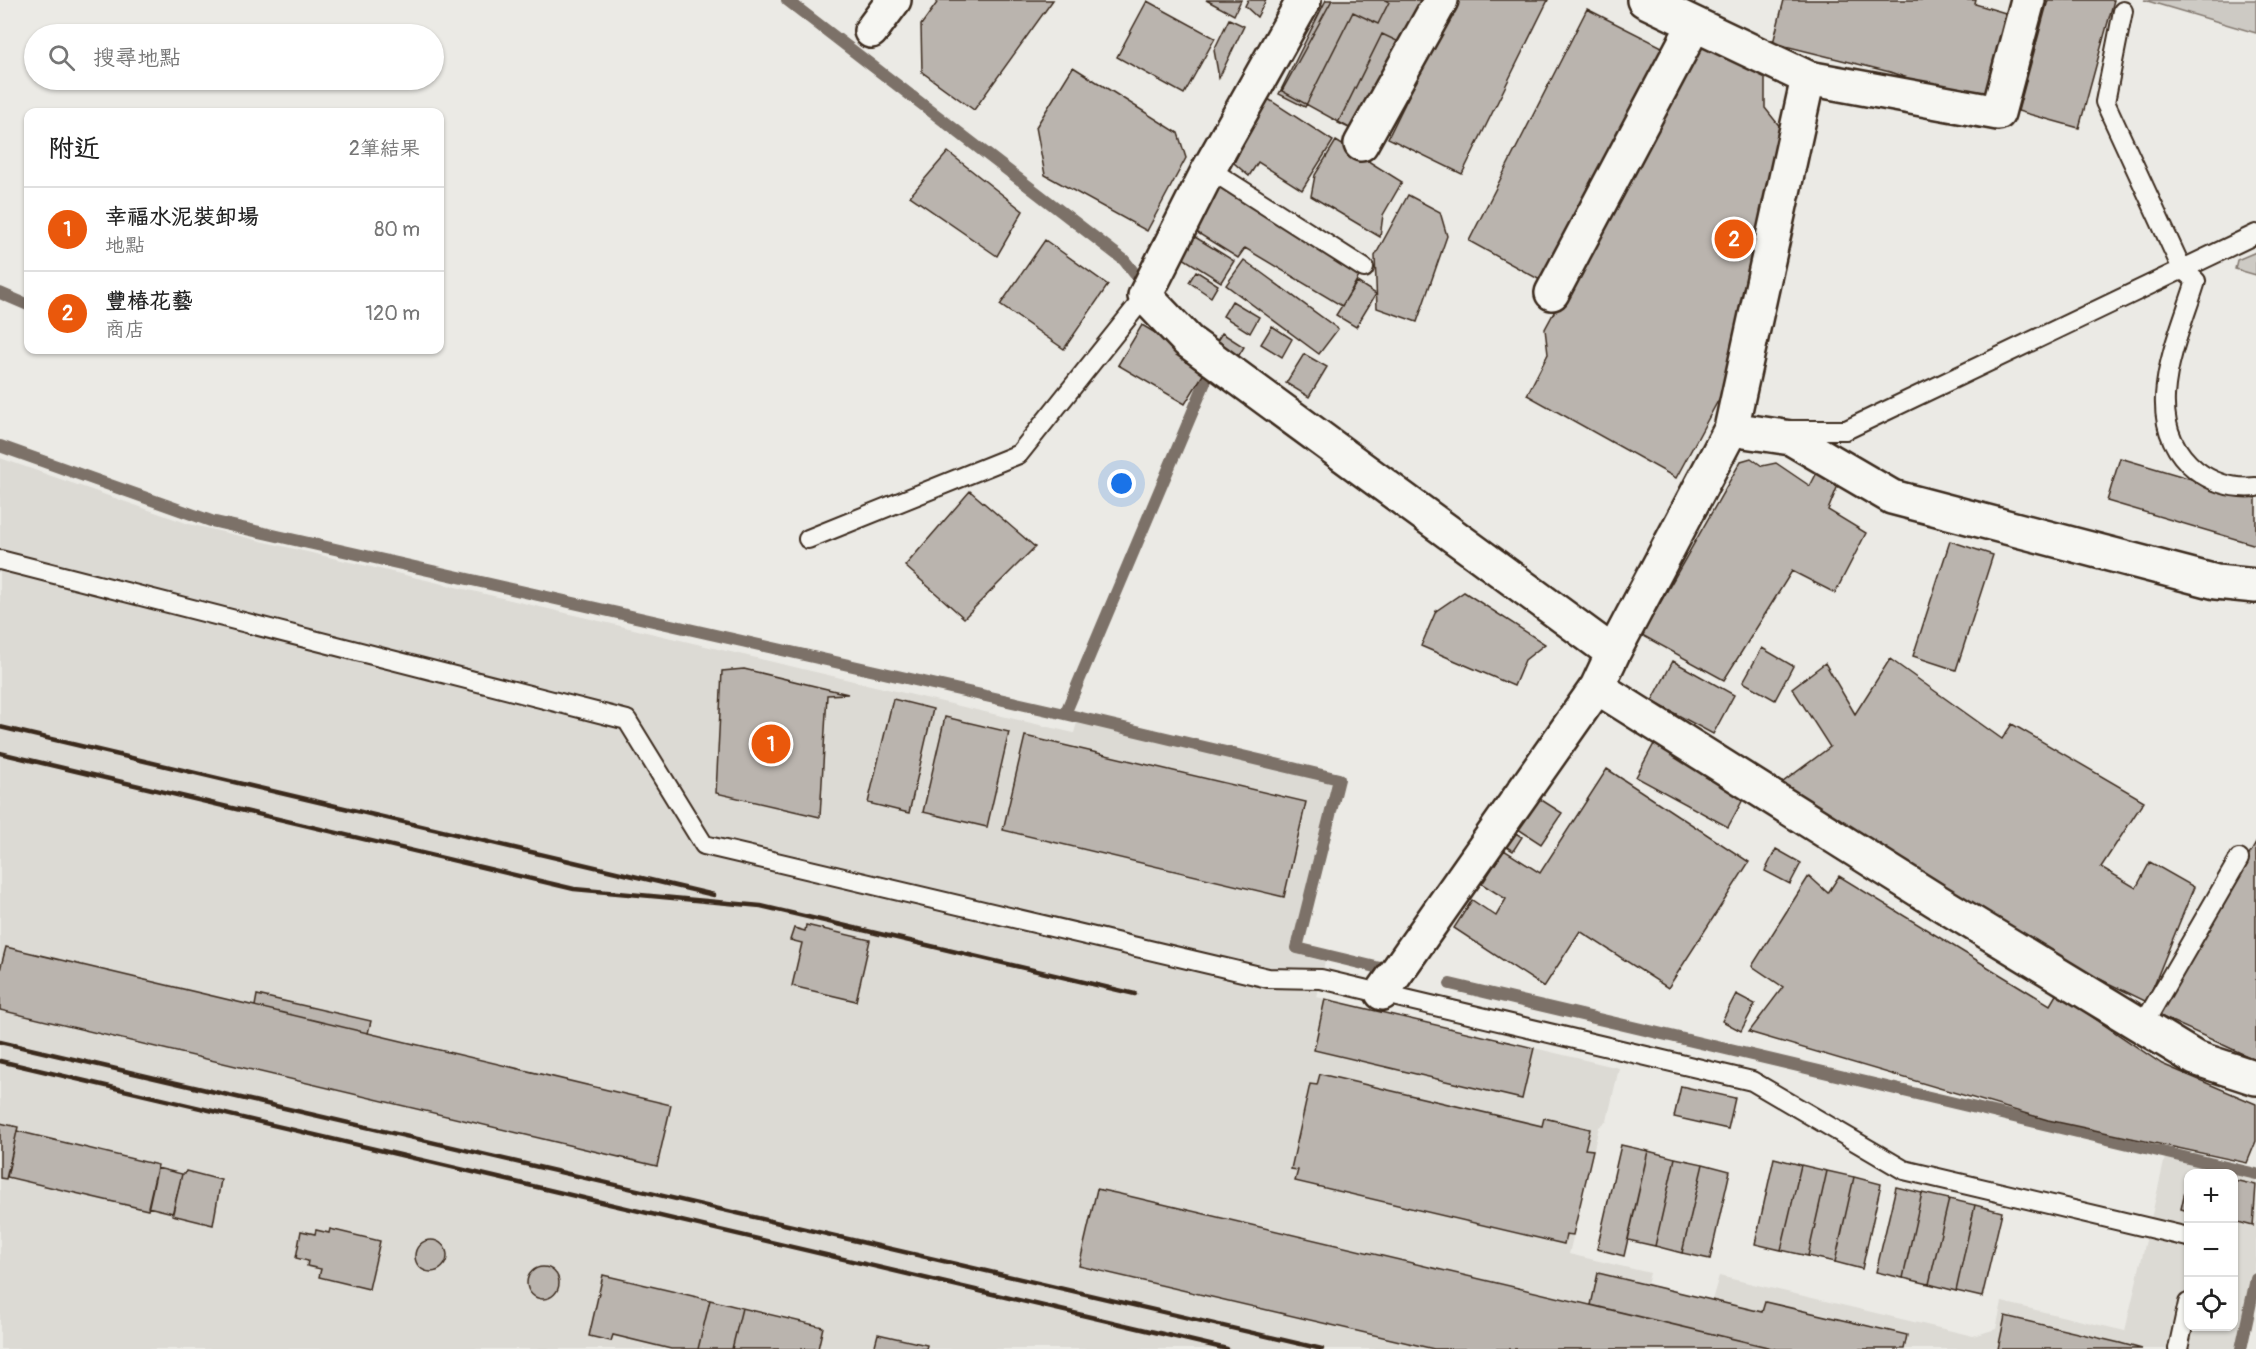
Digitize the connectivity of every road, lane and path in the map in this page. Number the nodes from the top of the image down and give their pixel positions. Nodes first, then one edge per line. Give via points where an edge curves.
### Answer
1 (894, 0) edge
2 (1304, 0) edge
3 (1441, 0) edge
4 (1644, 0) edge
5 (2028, 0) edge
6 (2123, 11) dead end
7 (1694, 25) junction
8 (871, 31) dead end
9 (1808, 78) junction
10 (1361, 144) dead end
11 (1209, 169) junction
12 (2256, 234) edge
13 (1364, 268) dead end
14 (2182, 269) junction
15 (1552, 292) dead end
16 (1145, 296) junction
17 (1731, 429) junction
18 (2256, 487) edge
19 (808, 539) dead end
20 (0, 560) edge
21 (2256, 586) edge
22 (1613, 652) junction
23 (1597, 687) junction
24 (2239, 859) dead end
25 (1382, 993) junction
26 (2143, 1025) junction
27 (2256, 1078) edge
28 (2184, 1236) edge
29 (2184, 1321) edge
30 (2178, 1349) edge

1 - 8 street
2 - 11 street
3 - 10 street
4 - 7 street
5 - 9 street via 1998,113
6 - 14 lane via 2105,102
7 - 9 street
7 - 15 street
9 - 17 street
11 - 13 lane
11 - 16 street
12 - 14 lane
14 - 17 lane via 1846,430
14 - 18 lane via 2196,281 2166,382 2166,425 2187,462 2203,476 2223,485
16 - 19 lane via 1019,454
16 - 22 street via 1188,341
17 - 21 street via 1791,438 1892,497 2216,582
17 - 22 street
20 - 25 lane via 627,720 704,845 1268,978 1321,979
22 - 23 street
23 - 25 street
23 - 26 street via 1935,900
24 - 26 lane
25 - 28 lane via 1752,1081 1904,1170
26 - 27 street via 2195,1058
29 - 30 lane

